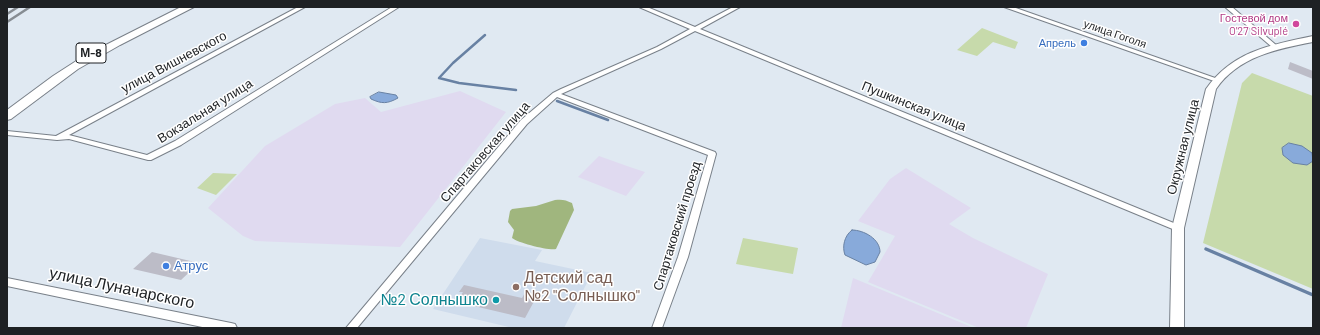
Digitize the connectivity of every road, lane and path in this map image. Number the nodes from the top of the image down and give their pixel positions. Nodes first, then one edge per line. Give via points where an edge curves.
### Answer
1 (181, 7) edge
2 (189, 7) edge
3 (302, 7) edge
4 (396, 7) edge
5 (642, 7) edge
6 (737, 7) edge
7 (1007, 7) edge
8 (1228, 7) edge
9 (694, 28) junction
10 (1313, 39) edge
11 (1274, 46) junction
12 (1216, 80) junction
13 (555, 94) junction
14 (7, 109) edge
15 (7, 116) edge
16 (7, 133) edge
17 (57, 138) junction
18 (1178, 228) junction
19 (7, 282) edge
20 (231, 328) edge
21 (351, 328) edge
22 (657, 328) edge
23 (1177, 328) edge

1 - 14 highway, М-8 via 83,57
2 - 15 highway, М-8 via 89,58
3 - 17 street, улица Вишневского
4 - 17 street, Вокзальная улица via 156,155 143,158 69,137
5 - 9 street, Пушкинская улица
6 - 9 street, Спартаковская улица
7 - 12 street, улица Гоголя
8 - 11 street
9 - 13 street, Спартаковская улица via 659,48
9 - 18 street, Пушкинская улица
10 - 11 main road, Окружная улица
11 - 12 main road, Окружная улица via 1247,58 1225,71
12 - 18 main road, Окружная улица via 1211,89
13 - 21 street, Спартаковская улица via 524,122
13 - 22 street, Спартаковский проезд via 712,154 682,257
16 - 17 street, Вокзальная улица
18 - 23 main road, Окружная улица
19 - 20 street, улица Луначарского

